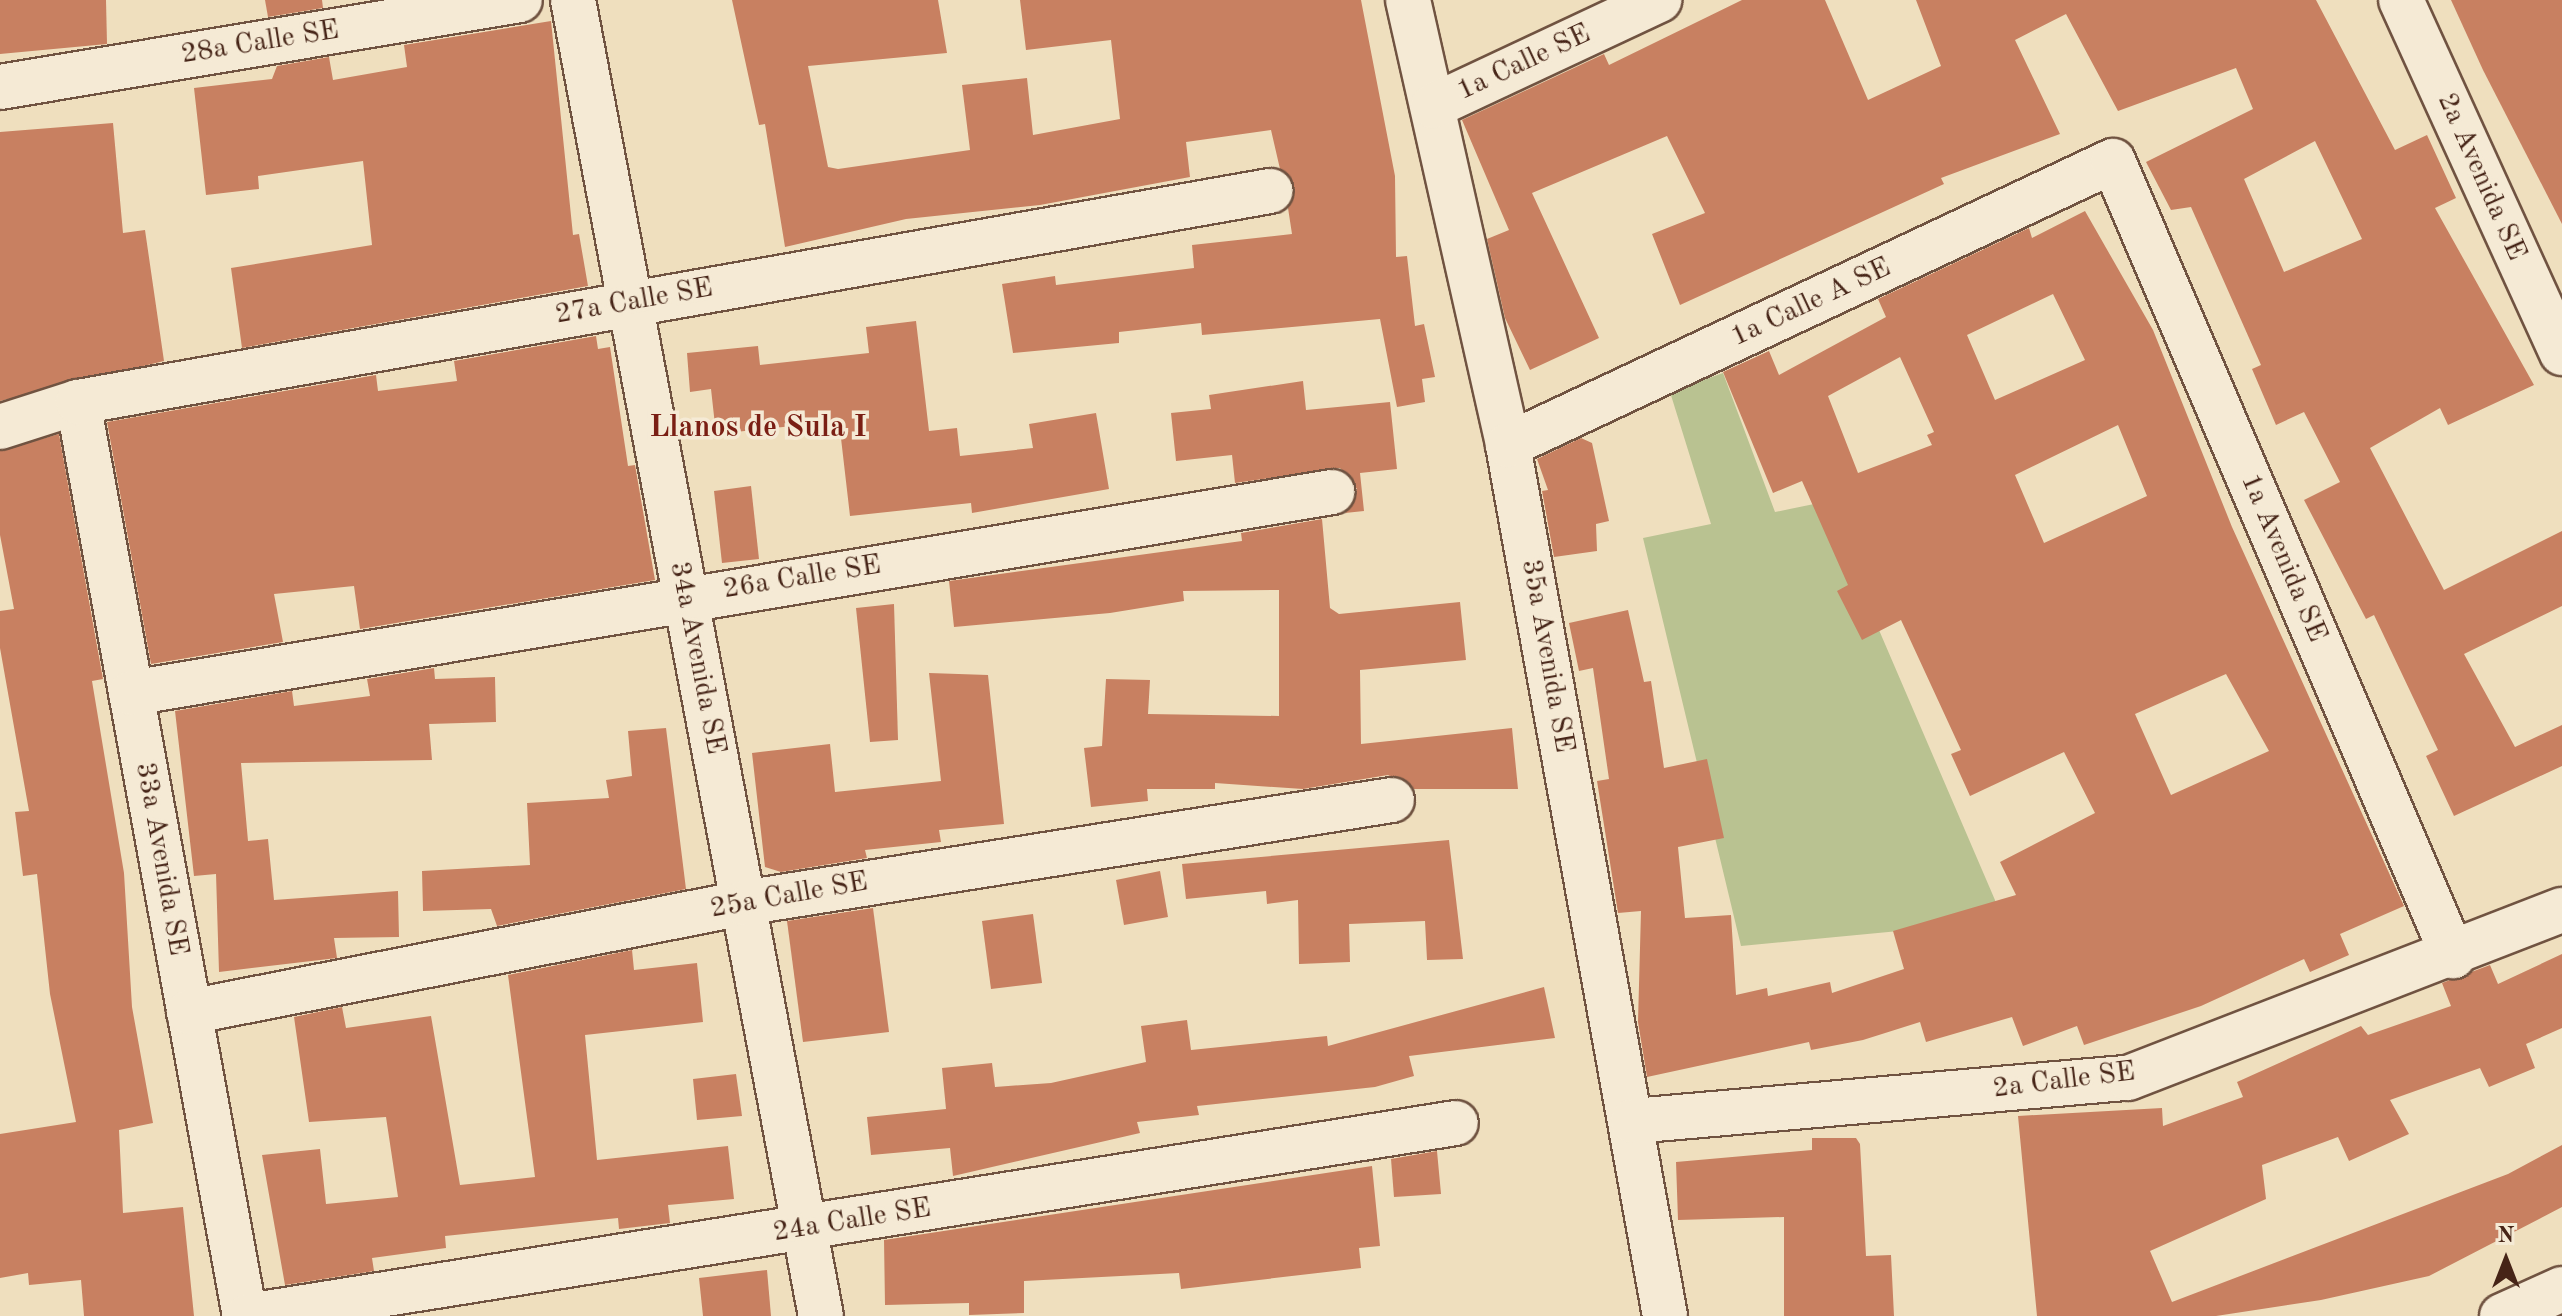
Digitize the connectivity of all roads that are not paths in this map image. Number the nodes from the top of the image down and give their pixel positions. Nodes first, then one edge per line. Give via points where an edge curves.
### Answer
1 (520, 0) edge
2 (573, 0) edge
3 (1408, 0) edge
4 (1659, 0) edge
5 (2401, 0) edge
6 (0, 87) edge
7 (1433, 106) junction
8 (2113, 161) joint
9 (1270, 191) dead end
10 (630, 303) junction
11 (2562, 353) edge
12 (78, 402) junction
13 (0, 427) edge
14 (1508, 445) junction
15 (1332, 492) dead end
16 (685, 597) junction
17 (131, 693) junction
18 (1392, 800) dead end
19 (743, 903) junction
20 (2562, 910) edge
21 (2453, 956) junction
22 (189, 1012) junction
23 (1633, 1121) junction
24 (1456, 1123) dead end
25 (805, 1229) junction
26 (2562, 1289) edge
27 (247, 1316) edge
28 (821, 1316) edge
29 (1665, 1316) edge
30 (2502, 1316) edge

1 - 6 street, 28a Calle SE
2 - 10 street, 34a Avenida SE
3 - 7 street, 35a Avenida SE
4 - 7 street, 1a Calle SE
5 - 11 street, 2a Avenida SE
7 - 14 street, 35a Avenida SE
8 - 14 street, 1a Calle A SE
8 - 21 street, 1a Avenida SE
9 - 10 street, 27a Calle SE
10 - 12 street, 27a Calle SE
10 - 16 street, 34a Avenida SE
12 - 13 street, 27a Calle SE
12 - 17 street, 33a Avenida SE
14 - 23 street, 35a Avenida SE
15 - 16 street, 26a Calle SE
16 - 17 street, 26a Calle SE
16 - 19 street, 34a Avenida SE
17 - 22 street, 33a Avenida SE
18 - 19 street, 25a Calle SE
19 - 22 street, 25a Calle SE
19 - 25 street, 34a Avenida SE
20 - 21 street, 2a Calle SE
21 - 23 street, 2a Calle SE via 2128,1078
22 - 27 street, 33a Avenida SE
23 - 29 street, 35a Avenida SE
24 - 25 street, 24a Calle SE
25 - 27 street, 24a Calle SE
25 - 28 street, 34a Avenida SE
26 - 30 street

